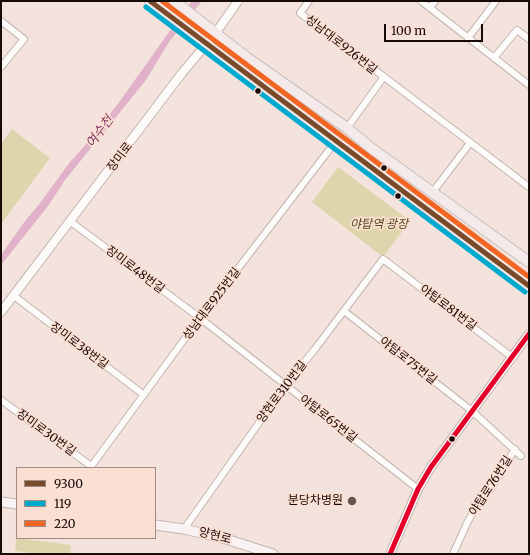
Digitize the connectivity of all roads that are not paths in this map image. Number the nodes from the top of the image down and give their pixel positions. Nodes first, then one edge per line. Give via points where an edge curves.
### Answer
1 (150, 1) edge
2 (174, 1) edge
3 (238, 1) edge
4 (309, 1) edge
5 (421, 1) edge
6 (435, 1) edge
7 (496, 1) edge
8 (430, 8) junction
9 (1, 21) edge
10 (215, 34) junction
11 (468, 38) junction
12 (529, 39) edge
13 (206, 44) junction
14 (494, 58) junction
15 (1, 67) edge
16 (383, 78) junction
17 (529, 85) edge
18 (346, 128) junction
19 (336, 141) junction
20 (470, 143) junction
21 (529, 187) edge
22 (432, 193) junction
23 (71, 222) junction
24 (383, 259) joint
25 (529, 262) edge
26 (529, 286) edge
27 (14, 296) junction
28 (344, 311) junction
29 (1, 312) edge
30 (200, 318) junction
31 (529, 334) edge
32 (512, 357) junction
33 (285, 386) junction
34 (144, 395) junction
35 (1, 400) edge
36 (472, 411) junction
37 (515, 449) junction
38 (521, 456) dead end
39 (91, 467) edge
40 (418, 488) junction
41 (1, 502) edge
42 (16, 504) edge
43 (156, 524) edge
44 (184, 529) junction
45 (273, 554) edge
46 (390, 554) edge
47 (453, 554) edge

1 - 13 main road
2 - 10 main road
3 - 10 street, 장미로
4 - 16 street, 성남대로926번길 via 300,13
5 - 8 street
6 - 8 street
7 - 11 street
8 - 11 street
9 - 15 street via 24,39
10 - 13 street, 장미로
10 - 18 main road
11 - 14 street
12 - 14 street via 517,30
13 - 19 main road
13 - 23 street, 장미로
14 - 17 street
16 - 18 street, 성남대로926번길
16 - 20 street
18 - 22 main road
19 - 26 main road
19 - 30 street, 성남대로925번길
20 - 21 street
20 - 22 street
22 - 25 main road
23 - 27 street, 장미로
23 - 30 street, 장미로48번길
24 - 28 street, 양현로310번길
24 - 32 street, 야탑로81번길
27 - 29 street, 장미로
27 - 34 street, 장미로38번길
28 - 33 street, 양현로310번길
28 - 36 street, 야탑로75번길
30 - 33 street, 야탑로65번길
30 - 34 street, 성남대로925번길
31 - 32 street
32 - 36 street
33 - 40 street, 야탑로65번길
33 - 44 street, 양현로310번길
34 - 39 street, 성남대로925번길
35 - 39 street, 장미로30번길
36 - 37 street, 야탑로76번길
36 - 40 street
37 - 38 street
37 - 47 street, 야탑로76번길 via 491,488 478,503
40 - 46 street
41 - 42 main road
43 - 44 main road, 양현로
44 - 45 main road, 양현로

